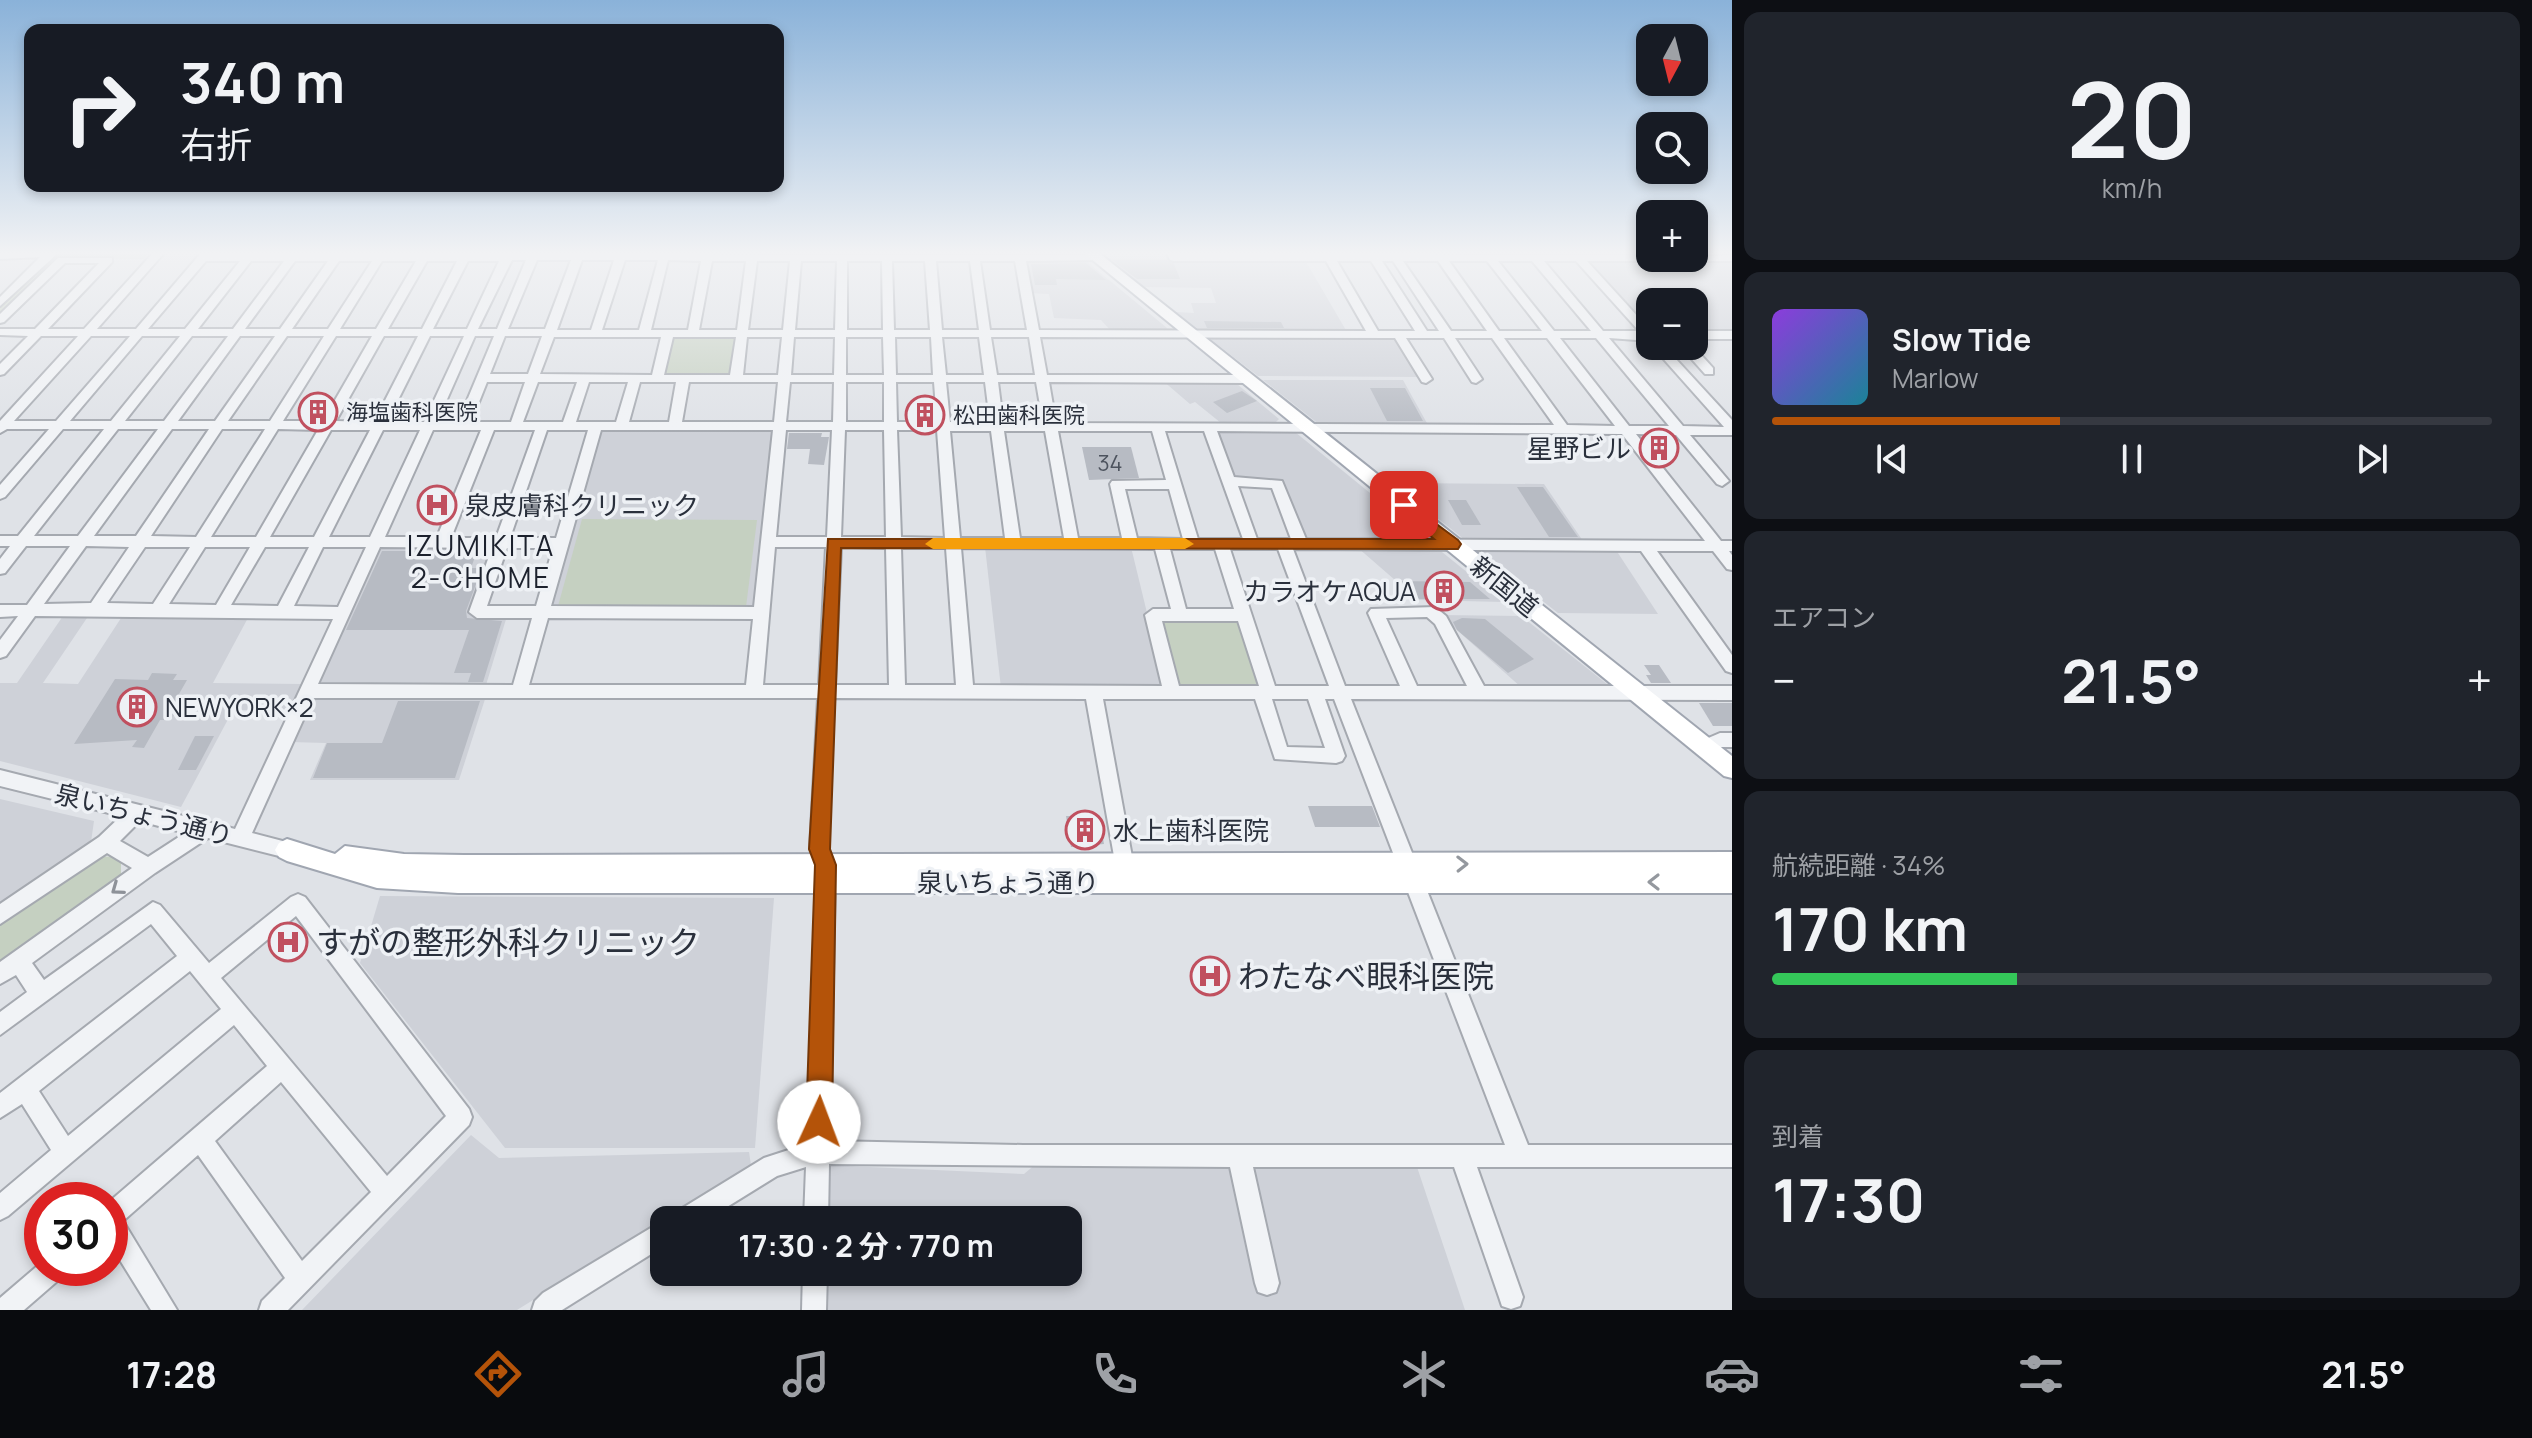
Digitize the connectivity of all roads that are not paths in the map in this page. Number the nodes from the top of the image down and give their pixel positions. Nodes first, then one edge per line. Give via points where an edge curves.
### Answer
1 (55, 314) edge
2 (103, 314) edge
3 (155, 314) edge
4 (203, 314) edge
5 (251, 314) edge
6 (297, 314) edge
7 (344, 314) edge
8 (390, 314) edge
9 (436, 314) edge
10 (482, 314) edge
11 (510, 314) edge
12 (557, 314) edge
13 (602, 314) edge
14 (649, 314) edge
15 (696, 314) edge
16 (744, 314) edge
17 (790, 314) edge
18 (840, 314) edge
19 (889, 314) edge
20 (935, 314) edge
21 (982, 314) edge
22 (1030, 314) edge
23 (1167, 314) edge
24 (1363, 314) edge
25 (1410, 314) edge
26 (1434, 314) edge
27 (1480, 314) edge
28 (1534, 314) edge
29 (1582, 314) edge
30 (0, 332) edge
31 (38, 332) junction
32 (86, 332) junction
33 (139, 332) junction
34 (189, 332) junction
35 (285, 332) junction
36 (333, 332) junction
37 (380, 332) junction
38 (237, 333) junction
39 (426, 333) junction
40 (473, 333) junction
41 (502, 333) junction
42 (550, 333) junction
43 (644, 333) junction
44 (668, 333) junction
45 (693, 333) junction
46 (741, 333) junction
47 (788, 333) junction
48 (840, 333) junction
49 (890, 333) junction
50 (937, 333) junction
51 (1190, 333) junction
52 (595, 334) junction
53 (985, 334) junction
54 (1033, 334) junction
55 (1374, 334) junction
56 (1398, 334) junction
57 (1423, 334) junction
58 (1447, 334) junction
59 (1494, 334) junction
60 (1550, 335) junction
61 (1599, 335) junction
62 (1726, 335) edge
63 (1636, 336) edge
64 (1732, 348) edge
65 (1670, 360) edge
66 (1699, 360) edge
67 (0, 371) edge
68 (1709, 371) dead end
69 (534, 377) junction
70 (481, 378) junction
71 (584, 378) junction
72 (635, 378) junction
73 (657, 378) junction
74 (683, 378) junction
75 (736, 378) junction
76 (783, 378) junction
77 (839, 378) junction
78 (890, 378) junction
79 (940, 378) junction
80 (992, 378) junction
81 (1041, 378) junction
82 (1246, 379) junction
83 (1426, 379) dead end
84 (1476, 379) dead end
85 (166, 425) junction
86 (59, 426) junction
87 (112, 426) junction
88 (218, 426) junction
89 (272, 426) junction
90 (326, 426) junction
91 (379, 426) junction
92 (430, 426) junction
93 (779, 426) junction
94 (999, 426) junction
95 (1050, 426) junction
96 (1, 427) edge
97 (462, 427) junction
98 (489, 427) junction
99 (515, 427) junction
100 (542, 427) junction
101 (568, 427) junction
102 (595, 427) junction
103 (621, 427) junction
104 (675, 427) junction
105 (839, 427) junction
106 (891, 427) junction
107 (944, 427) junction
108 (1157, 427) junction
109 (1209, 427) junction
110 (1307, 427) junction
111 (1563, 429) junction
112 (1625, 430) junction
113 (1732, 430) edge
114 (1679, 431) junction
115 (1229, 481) junction
116 (1722, 481) dead end
117 (1174, 485) junction
118 (0, 494) edge
119 (0, 541) edge
120 (21, 541) junction
121 (80, 541) junction
122 (140, 541) junction
123 (201, 541) junction
124 (259, 541) junction
125 (319, 542) junction
126 (375, 542) junction
127 (442, 542) junction
128 (502, 542) junction
129 (767, 542) junction
130 (561, 543) junction
131 (833, 543) junction
132 (1013, 543) junction
133 (1161, 543) junction
134 (894, 544) junction
135 (953, 544) junction
136 (1072, 544) junction
137 (1131, 544) junction
138 (1192, 544) junction
139 (1221, 544) junction
140 (1252, 544) junction
141 (1453, 544) junction
142 (1284, 545) junction
143 (1301, 545) junction
144 (1645, 545) junction
145 (1725, 546) edge
146 (1732, 565) edge
147 (0, 569) edge
148 (95, 609) junction
149 (0, 611) edge
150 (29, 611) junction
151 (157, 611) junction
152 (220, 612) junction
153 (283, 612) junction
154 (542, 612) junction
155 (343, 613) junction
156 (761, 613) junction
157 (1180, 615) junction
158 (1244, 615) junction
159 (0, 652) edge
160 (1732, 667) edge
161 (754, 690) junction
162 (307, 691) junction
163 (827, 691) junction
164 (897, 691) junction
165 (965, 691) junction
166 (1093, 691) junction
167 (1172, 691) junction
168 (519, 692) junction
169 (1265, 692) junction
170 (1314, 692) junction
171 (1339, 692) junction
172 (1411, 692) junction
173 (1479, 693) junction
174 (1732, 693) edge
175 (1640, 694) junction
176 (1732, 740) edge
177 (1705, 747) junction
178 (1732, 769) edge
179 (0, 778) edge
180 (137, 812) junction
181 (205, 830) junction
182 (240, 838) junction
183 (106, 843) junction
184 (287, 850) joint
185 (1732, 863) edge
186 (148, 867) junction
187 (826, 874) junction
188 (1126, 874) junction
189 (1408, 874) junction
190 (1732, 882) edge
191 (0, 915) edge
192 (192, 957) junction
193 (18, 960) junction
194 (0, 974) edge
195 (207, 977) junction
196 (41, 994) junction
197 (236, 1010) junction
198 (0, 1025) edge
199 (281, 1068) junction
200 (24, 1088) junction
201 (0, 1107) edge
202 (199, 1138) junction
203 (818, 1152) junction
204 (67, 1154) junction
205 (1461, 1154) junction
206 (1520, 1154) junction
207 (1239, 1155) junction
208 (1732, 1156) edge
209 (387, 1194) junction
210 (128, 1203) edge
211 (707, 1206) edge
212 (816, 1206) edge
213 (0, 1208) edge
214 (650, 1241) edge
215 (128, 1249) edge
216 (301, 1280) junction
217 (1267, 1283) dead end
218 (34, 1286) edge
219 (815, 1286) edge
220 (1511, 1297) dead end
221 (9, 1309) edge
222 (165, 1310) edge
223 (271, 1310) edge
224 (544, 1310) edge
225 (814, 1310) edge

1 - 31 street
2 - 32 street
3 - 33 street
4 - 34 street
5 - 38 street
6 - 35 street
7 - 36 street
8 - 37 street
9 - 39 street
10 - 40 street
11 - 41 street
12 - 42 street
13 - 52 street
14 - 43 street
15 - 45 street
16 - 46 street
17 - 47 street
18 - 48 street
19 - 49 street
20 - 50 street
21 - 53 street
22 - 54 street
23 - 51 main road, 新国道
24 - 55 street
25 - 57 street
26 - 58 street
27 - 59 street
28 - 60 street
29 - 61 street
30 - 31 street
31 - 32 street
31 - 67 street
32 - 33 street
32 - 96 street
33 - 34 street
33 - 86 street
34 - 38 street
34 - 87 street
35 - 36 street
35 - 38 street
35 - 88 street
36 - 37 street
36 - 89 street
37 - 39 street
37 - 90 street
38 - 85 street
39 - 40 street
39 - 91 street
40 - 41 street
40 - 92 street
41 - 42 street
41 - 70 street
42 - 52 street
42 - 69 street
43 - 44 street
43 - 52 street
44 - 45 street
44 - 73 street
45 - 46 street
46 - 47 street
46 - 75 street
47 - 48 street
47 - 76 street
48 - 49 street
48 - 77 street
49 - 50 street
49 - 78 street
50 - 53 street
50 - 79 street
51 - 54 street
51 - 55 street
51 - 82 main road, 新国道
53 - 54 street
53 - 80 street
54 - 81 street
55 - 56 street
56 - 57 street
56 - 83 street
57 - 58 street
58 - 59 street
58 - 84 street
59 - 60 street
59 - 111 street
60 - 61 street
60 - 112 street
61 - 63 street
61 - 114 street
62 - 64 street
65 - 113 street
66 - 68 street
69 - 70 street
69 - 71 street
69 - 99 street
70 - 97 street
71 - 72 street
71 - 101 street
72 - 73 street
72 - 103 street
73 - 74 street
74 - 75 street
74 - 104 street
75 - 76 street
76 - 77 street
76 - 93 street
77 - 78 street
77 - 105 street
78 - 79 street
78 - 106 street
79 - 80 street
79 - 107 street
80 - 81 street
80 - 94 street
81 - 82 street
81 - 95 street
82 - 110 main road, 新国道
85 - 87 street
85 - 88 street
85 - 121 street
86 - 87 street
86 - 96 street
86 - 118 street
87 - 120 street
88 - 89 street
88 - 122 street
89 - 90 street
89 - 123 street
90 - 91 street
90 - 124 street
91 - 92 street
91 - 125 street
92 - 97 street
92 - 126 street
93 - 104 street
93 - 105 street
93 - 129 street
94 - 95 street
94 - 107 street
94 - 132 street
95 - 108 street
95 - 136 street
97 - 98 street
98 - 99 street
98 - 127 street
99 - 100 street
100 - 101 street
100 - 128 street
101 - 102 street
102 - 103 street
102 - 130 street
103 - 104 street
105 - 106 street
105 - 131 street
106 - 107 street
106 - 134 street
107 - 135 street
108 - 109 street
108 - 117 street
109 - 110 street
109 - 115 street
110 - 111 street
110 - 141 main road, 新国道
111 - 112 street
112 - 114 street
112 - 145 street
113 - 114 street
114 - 116 street
115 - 140 street
115 - 143 street via 1277,484
117 - 137 street via 1117,484
117 - 138 street
119 - 120 street
120 - 121 street
120 - 147 street
121 - 122 street
121 - 150 street
122 - 123 street
122 - 148 street
123 - 124 street
123 - 151 street
124 - 125 street
124 - 152 street
125 - 126 street
125 - 153 street
126 - 127 street
126 - 155 street
127 - 128 street
128 - 130 street
128 - 154 street via 477,612
129 - 131 street
129 - 156 street
130 - 154 street
131 - 134 street
131 - 163 street
132 - 135 street
132 - 136 street
133 - 137 street
133 - 138 street
133 - 157 street
134 - 135 street
134 - 164 street
135 - 165 street
136 - 137 street
138 - 139 street
139 - 140 street
139 - 158 street
140 - 142 street
141 - 143 street
141 - 144 street
141 - 175 main road, 新国道
142 - 143 street
142 - 171 street
144 - 145 street
144 - 160 street
145 - 146 street
148 - 150 street
148 - 151 street
149 - 150 street
150 - 159 street
151 - 152 street
152 - 153 street
153 - 155 street
154 - 156 street
154 - 168 street
155 - 162 street
156 - 161 street
157 - 158 street
157 - 167 street via 1153,615
158 - 169 street
161 - 163 street
161 - 168 street
162 - 168 street
162 - 182 street
163 - 164 street
163 - 187 street via 819,849
164 - 165 street
165 - 166 street
166 - 167 street
166 - 188 street
167 - 169 street
169 - 170 street
169 - 170 street via 1281,754 1336,756
170 - 171 street
171 - 172 street
171 - 189 street
172 - 173 street
172 - 173 street via 1376,613 1430,611 1441,620
173 - 175 street
174 - 175 street
175 - 177 main road, 新国道
176 - 177 street
177 - 178 main road, 新国道
179 - 180 street, 泉いちょう通り
180 - 181 street, 泉いちょう通り
180 - 183 street
181 - 182 street, 泉いちょう通り
181 - 186 street
182 - 184 street, 泉いちょう通り
183 - 186 street
183 - 191 street
184 - 187 main road, 泉いちょう通り via 377,877 473,882
189 -> 185 main road, 泉いちょう通り
186 -> 193 street
187 - 188 main road, 泉いちょう通り
187 - 203 street
188 - 189 main road, 泉いちょう通り
190 -> 189 main road, 泉いちょう通り
189 - 206 street
192 - 195 street
192 - 196 street via 153,911
192 - 200 street
193 - 194 street
193 - 196 street
195 - 197 street
195 - 209 street via 298,903 461,1117
196 - 198 street
197 - 199 street
197 - 204 street
199 - 202 street
199 - 209 street
200 - 201 street
200 - 204 street
202 - 210 street
202 - 216 street
203 - 207 street
203 - 211 street via 772,1166
203 - 212 street
204 - 213 street
205 - 206 street
205 - 207 street
205 - 220 street
206 - 208 street
207 - 217 street
209 - 216 street
214 - 224 street
215 - 222 street
216 - 223 street
218 - 221 street
219 - 225 street

